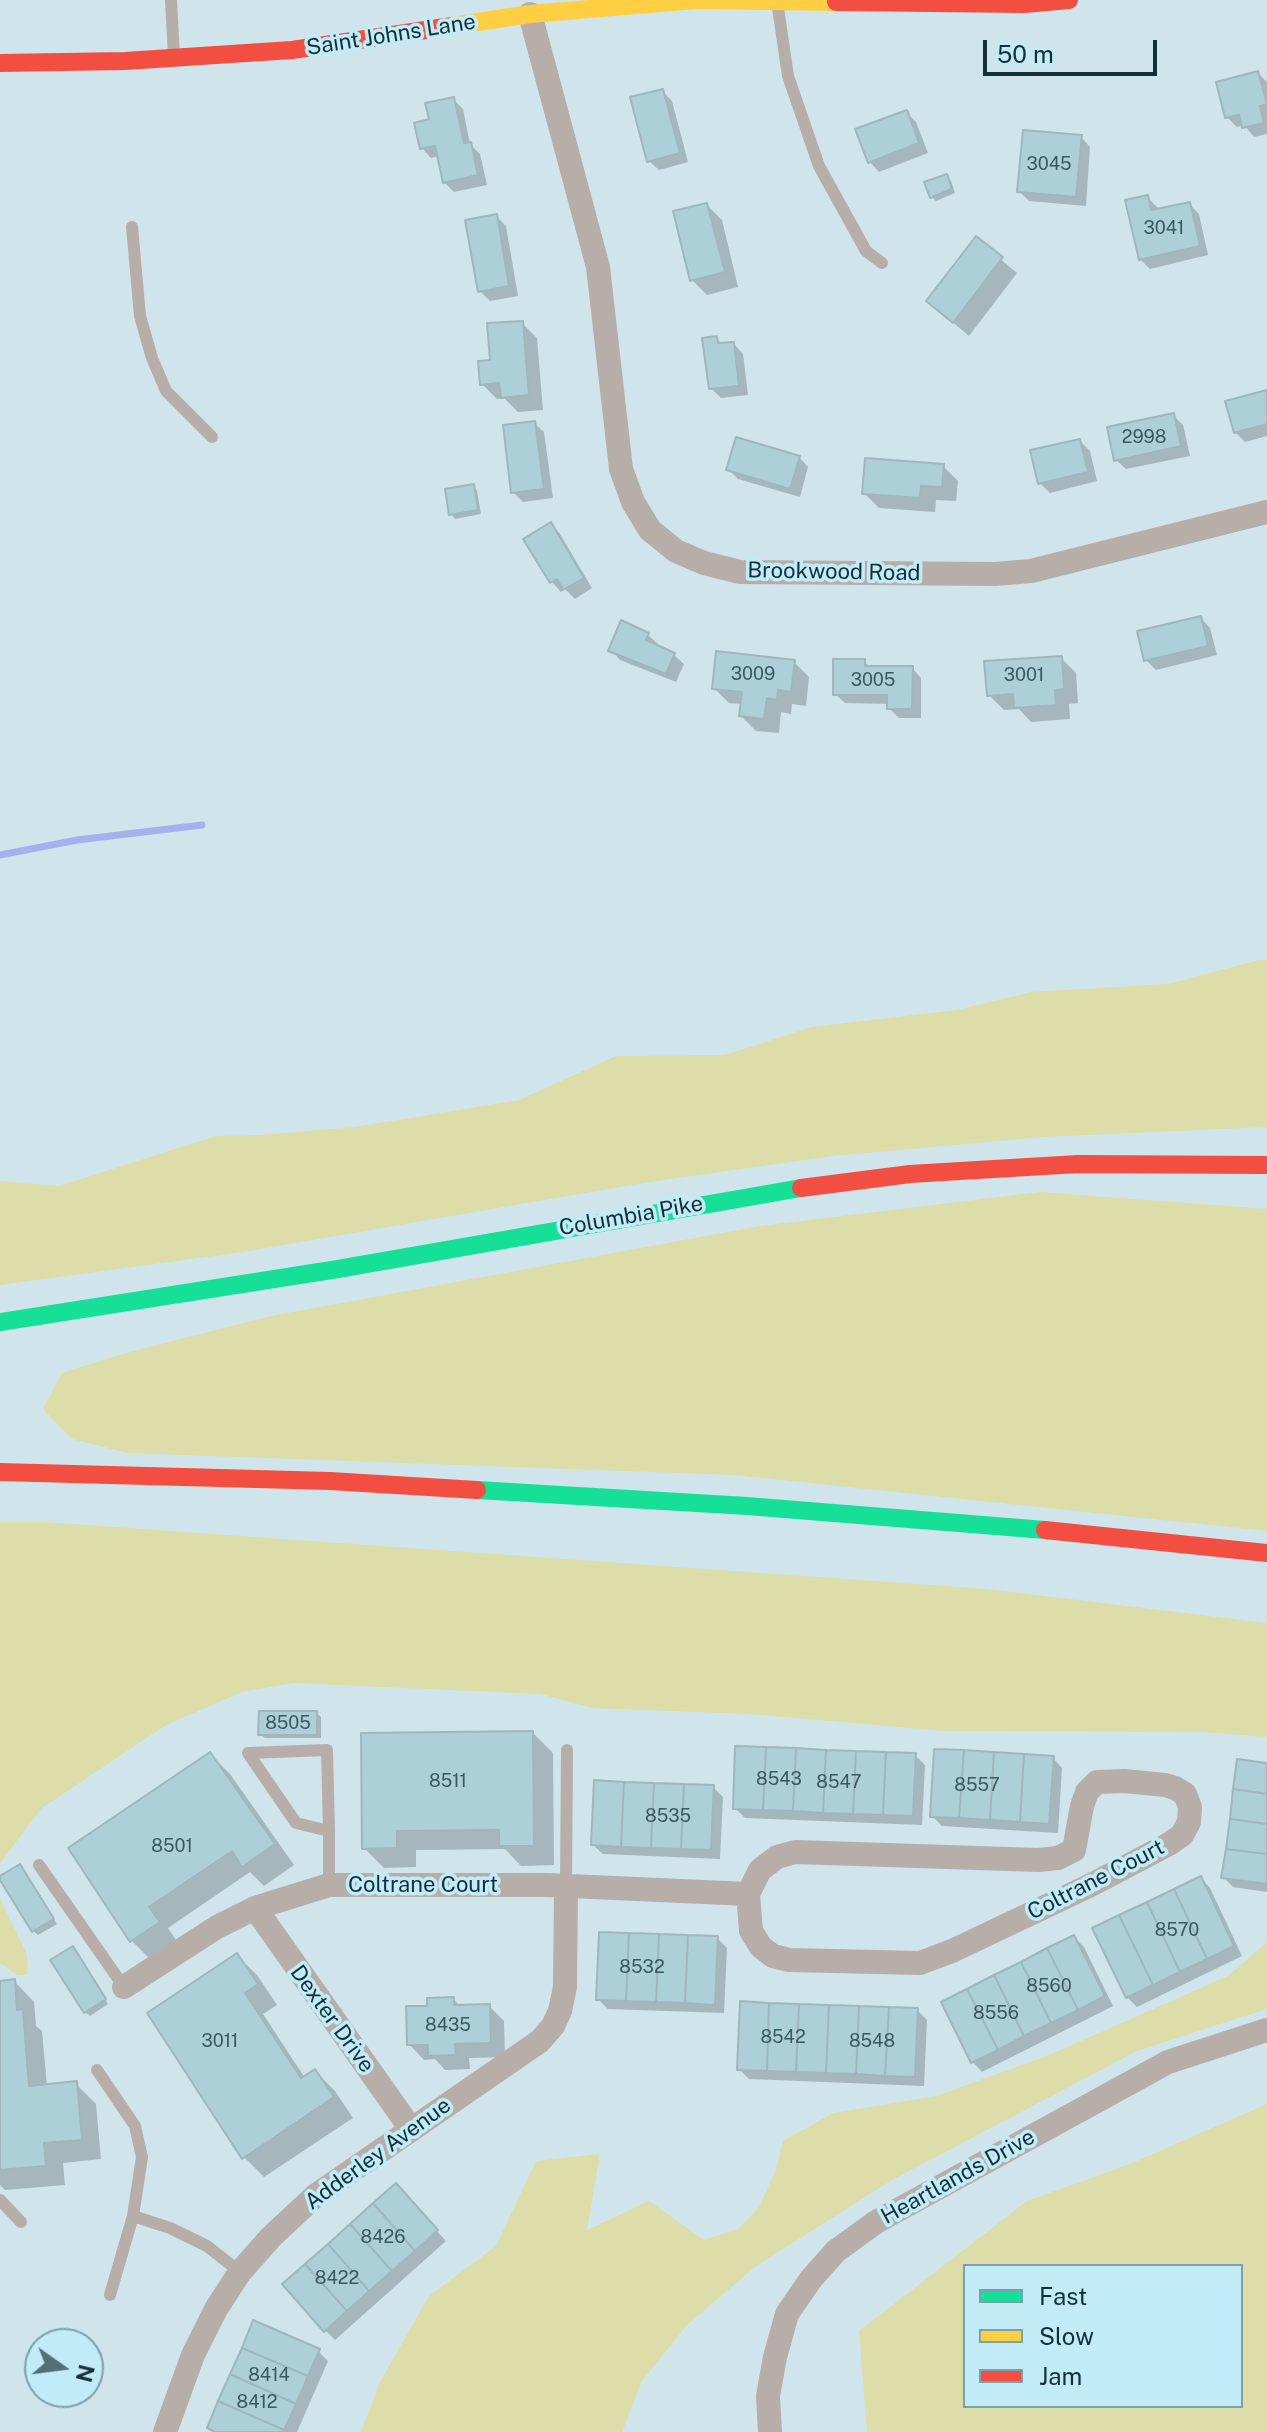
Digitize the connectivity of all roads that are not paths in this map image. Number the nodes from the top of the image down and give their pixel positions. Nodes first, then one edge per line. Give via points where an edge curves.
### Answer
1 (171, 0) edge
2 (1069, 0) edge
3 (777, 1) edge
4 (1024, 2) edge
5 (530, 14) junction
6 (174, 58) junction
7 (0, 63) edge
8 (132, 227) dead end
9 (882, 263) dead end
10 (212, 437) dead end
11 (1267, 512) edge
12 (1267, 1148) edge
13 (1078, 1164) junction
14 (1267, 1167) edge
15 (0, 1322) edge
16 (0, 1472) edge
17 (1267, 1553) edge
18 (567, 1750) dead end
19 (329, 1831) junction
20 (1074, 1850) junction
21 (39, 1865) dead end
22 (329, 1885) junction
23 (566, 1885) junction
24 (1091, 1885) junction
25 (748, 1894) junction
26 (255, 1908) junction
27 (124, 1987) joint
28 (1267, 2030) edge
29 (97, 2070) dead end
30 (411, 2129) junction
31 (0, 2200) edge
32 (133, 2216) junction
33 (21, 2222) dead end
34 (240, 2272) junction
35 (110, 2295) dead end
36 (165, 2432) edge
37 (770, 2432) edge

1 - 6 lane
2 - 4 main road, Saint Johns Lane
3 - 4 main road, Saint Johns Lane
3 - 5 main road, Saint Johns Lane via 696,0
3 - 9 lane via 788,76 819,166 866,251
5 - 6 main road, Saint Johns Lane via 292,50
5 - 11 street, Brookwood Road via 598,267 621,469 650,530 676,551 740,572 995,574 1031,571
6 - 7 main road, Saint Johns Lane
8 - 10 lane via 140,316 152,358 166,391
12 - 13 main road
13 - 14 main road, Columbia Pike
13 - 15 main road, Columbia Pike via 910,1174 774,1191 338,1269
16 - 17 main road via 498,1490 1048,1530
18 - 23 lane
19 - 19 lane via 327,1750 248,1753 296,1823
19 - 22 lane
20 - 24 street
20 - 24 street, Coltrane Court via 1082,1806 1097,1782 1165,1785 1185,1794 1189,1822 1182,1835
20 - 25 street, Coltrane Court via 1038,1860 795,1852 760,1870
21 - 27 lane
22 - 23 street, Coltrane Court
22 - 26 street, Coltrane Court
23 - 25 street, Coltrane Court
23 - 30 street, Adderley Avenue via 565,1987 553,2026 540,2041
24 - 25 street, Coltrane Court via 952,1951 920,1963 899,1964 773,1956 751,1931
26 - 27 street, Coltrane Court
26 - 30 street, Dexter Drive
28 - 37 street, Heartlands Drive via 1168,2062 876,2222 836,2251 787,2314 768,2396
29 - 32 lane via 135,2126 140,2144
30 - 34 street, Adderley Avenue via 315,2196
31 - 33 lane
32 - 34 lane via 207,2246
32 - 35 lane
34 - 36 street, Adderley Avenue via 193,2355

